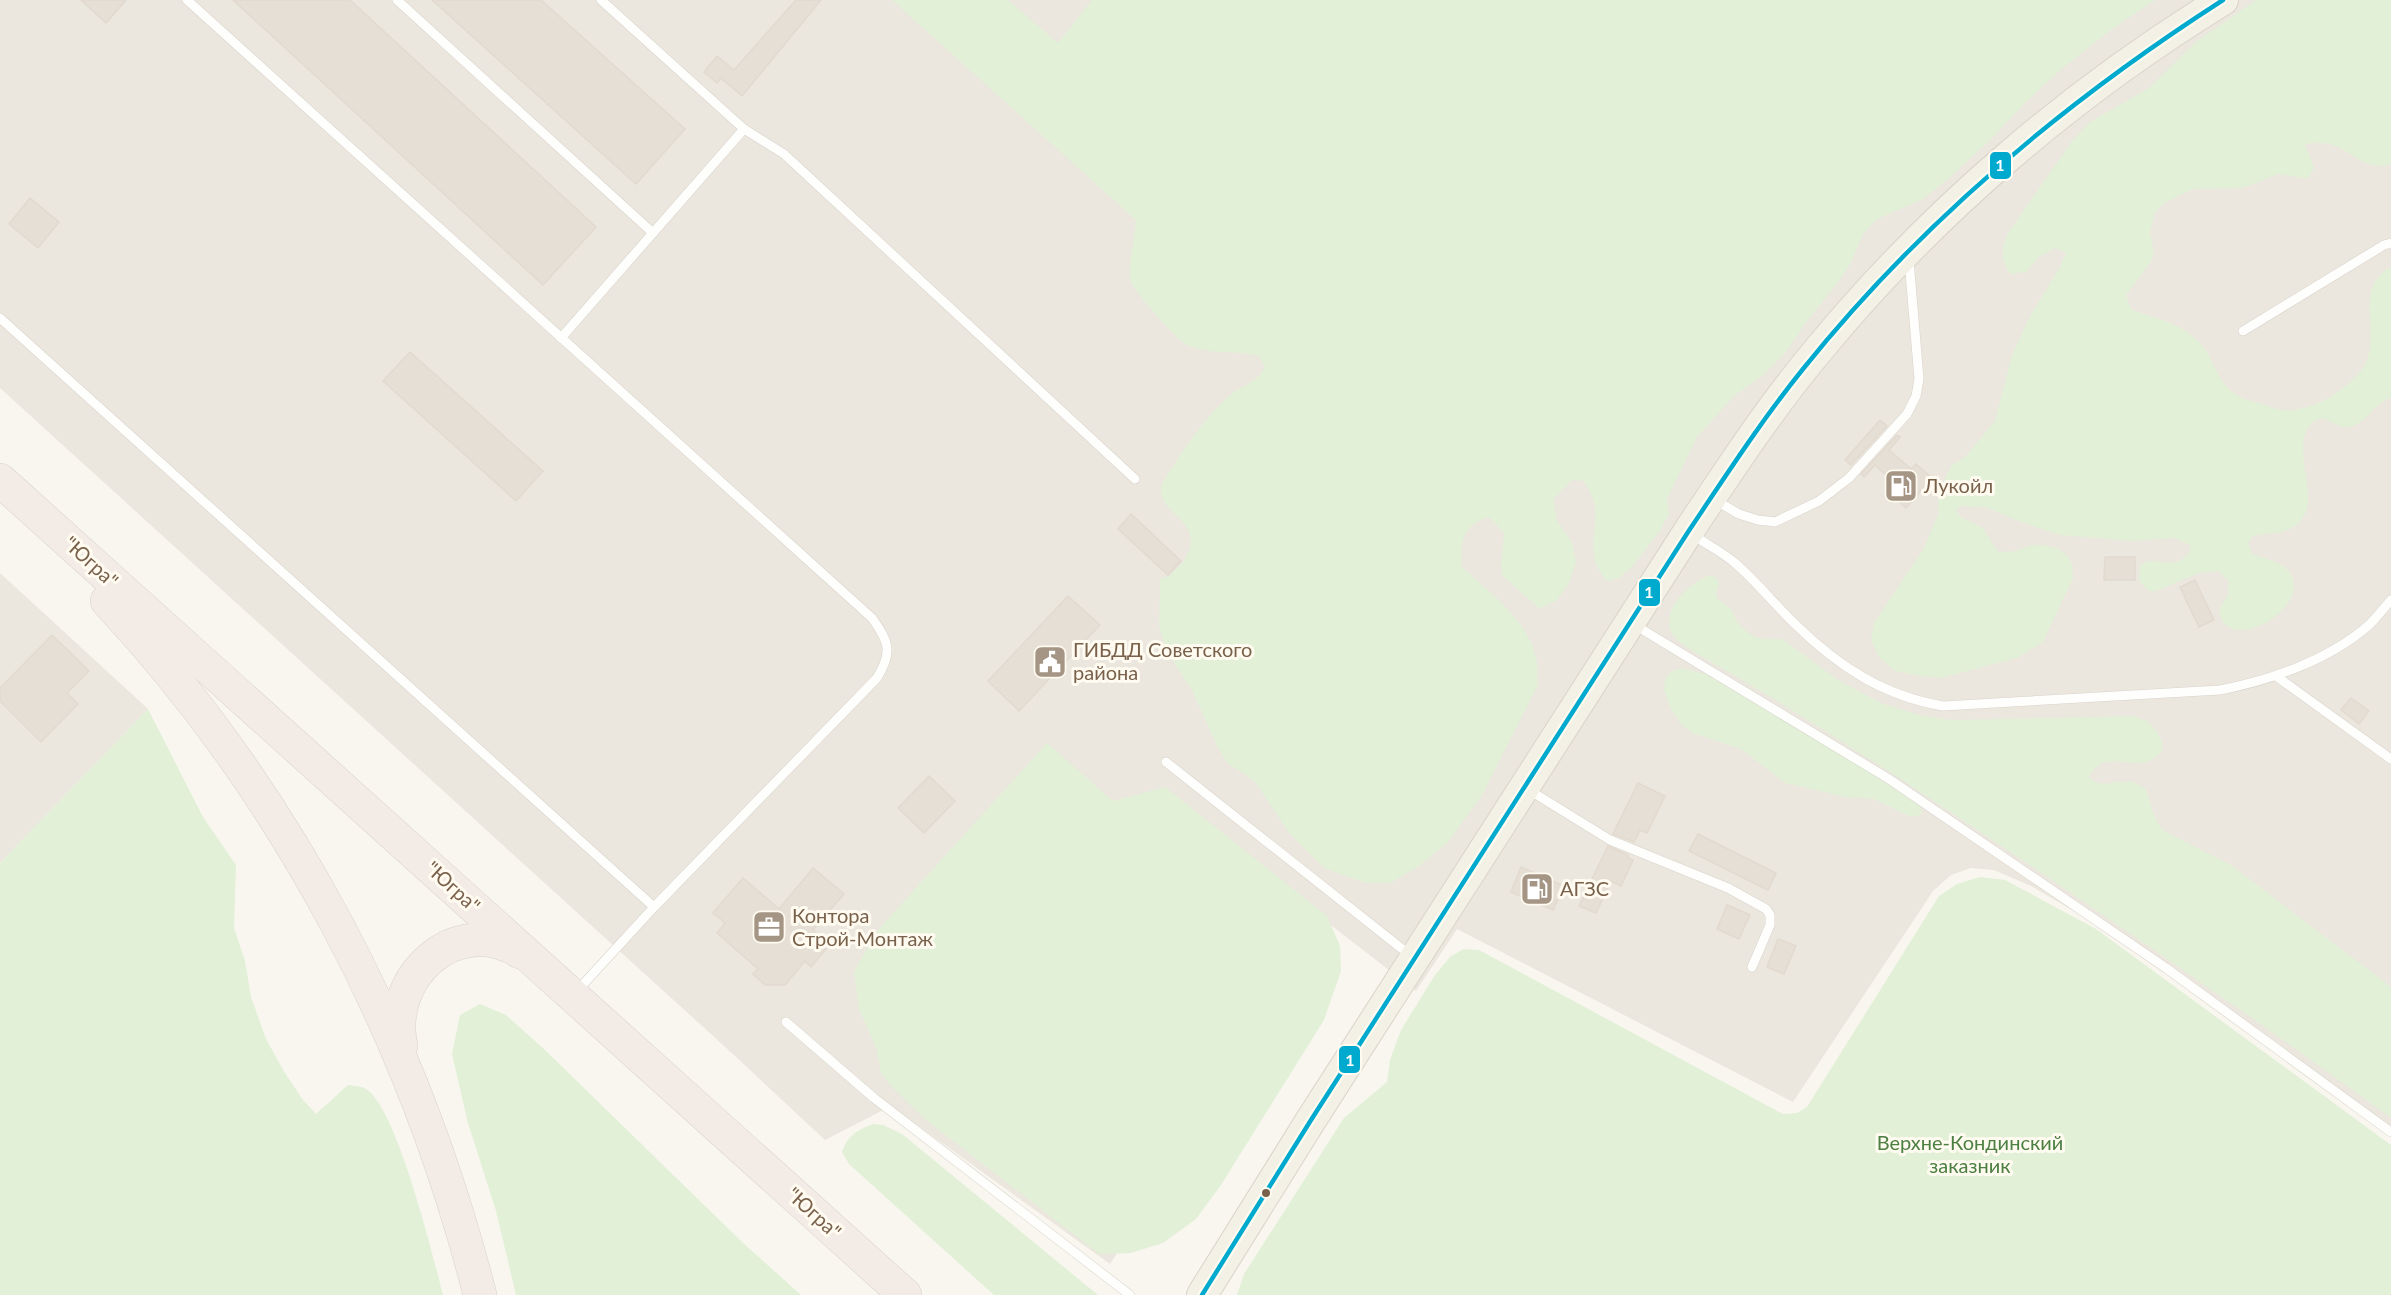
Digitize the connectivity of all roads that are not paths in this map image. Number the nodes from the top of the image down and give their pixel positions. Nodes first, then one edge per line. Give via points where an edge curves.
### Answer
1 (187, 0) edge
2 (397, 0) edge
3 (601, 0) edge
4 (2223, 0) edge
5 (744, 129) junction
6 (653, 232) junction
7 (2391, 243) edge
8 (1908, 250) junction
9 (0, 318) edge
10 (2243, 331) dead end
11 (561, 338) junction
12 (1135, 479) dead end
13 (0, 480) edge
14 (0, 489) edge
15 (1711, 498) junction
16 (1689, 532) junction
17 (2391, 600) edge
18 (1631, 623) junction
19 (2276, 676) junction
20 (2391, 759) edge
21 (1166, 762) dead end
22 (1524, 787) junction
23 (654, 907) junction
24 (1414, 958) junction
25 (542, 966) junction
26 (1752, 967) dead end
27 (574, 995) junction
28 (786, 1022) dead end
29 (405, 1066) junction
30 (2391, 1132) edge
31 (480, 1295) edge
32 (905, 1295) edge
33 (1130, 1295) edge
34 (1202, 1295) edge

1 - 11 lane
2 - 6 lane
3 - 5 lane
4 - 8 main road via 2093,88 2014,153
5 - 6 lane
5 - 12 lane via 784,154
6 - 11 lane
7 - 10 lane
8 - 15 main road via 1813,356
8 - 15 lane via 1919,379 1907,414 1850,478 1819,501 1775,522 1739,514
9 - 23 lane
11 - 23 lane via 872,618 888,648 877,678
13 - 25 highway, "Югра"
14 - 29 highway, "Югра" via 129,624 236,760 319,889 375,997
15 - 16 main road
16 - 18 main road
16 - 19 lane via 1732,560 1825,651 1863,677 1918,701 1943,706 2220,690
17 - 19 lane via 2351,638
18 - 22 main road
18 - 30 lane via 1889,778 2166,968
19 - 20 lane
21 - 24 lane
22 - 24 main road
22 - 26 lane via 1610,840 1728,888 1766,909 1770,925
23 - 27 lane
24 - 34 main road
25 - 27 highway, "Югра"
25 - 29 highway via 491,940 466,941 436,954 414,976 402,1003 398,1035
27 - 32 highway, "Югра"
28 - 33 lane via 874,1098
29 - 31 highway, "Югра" via 435,1147

